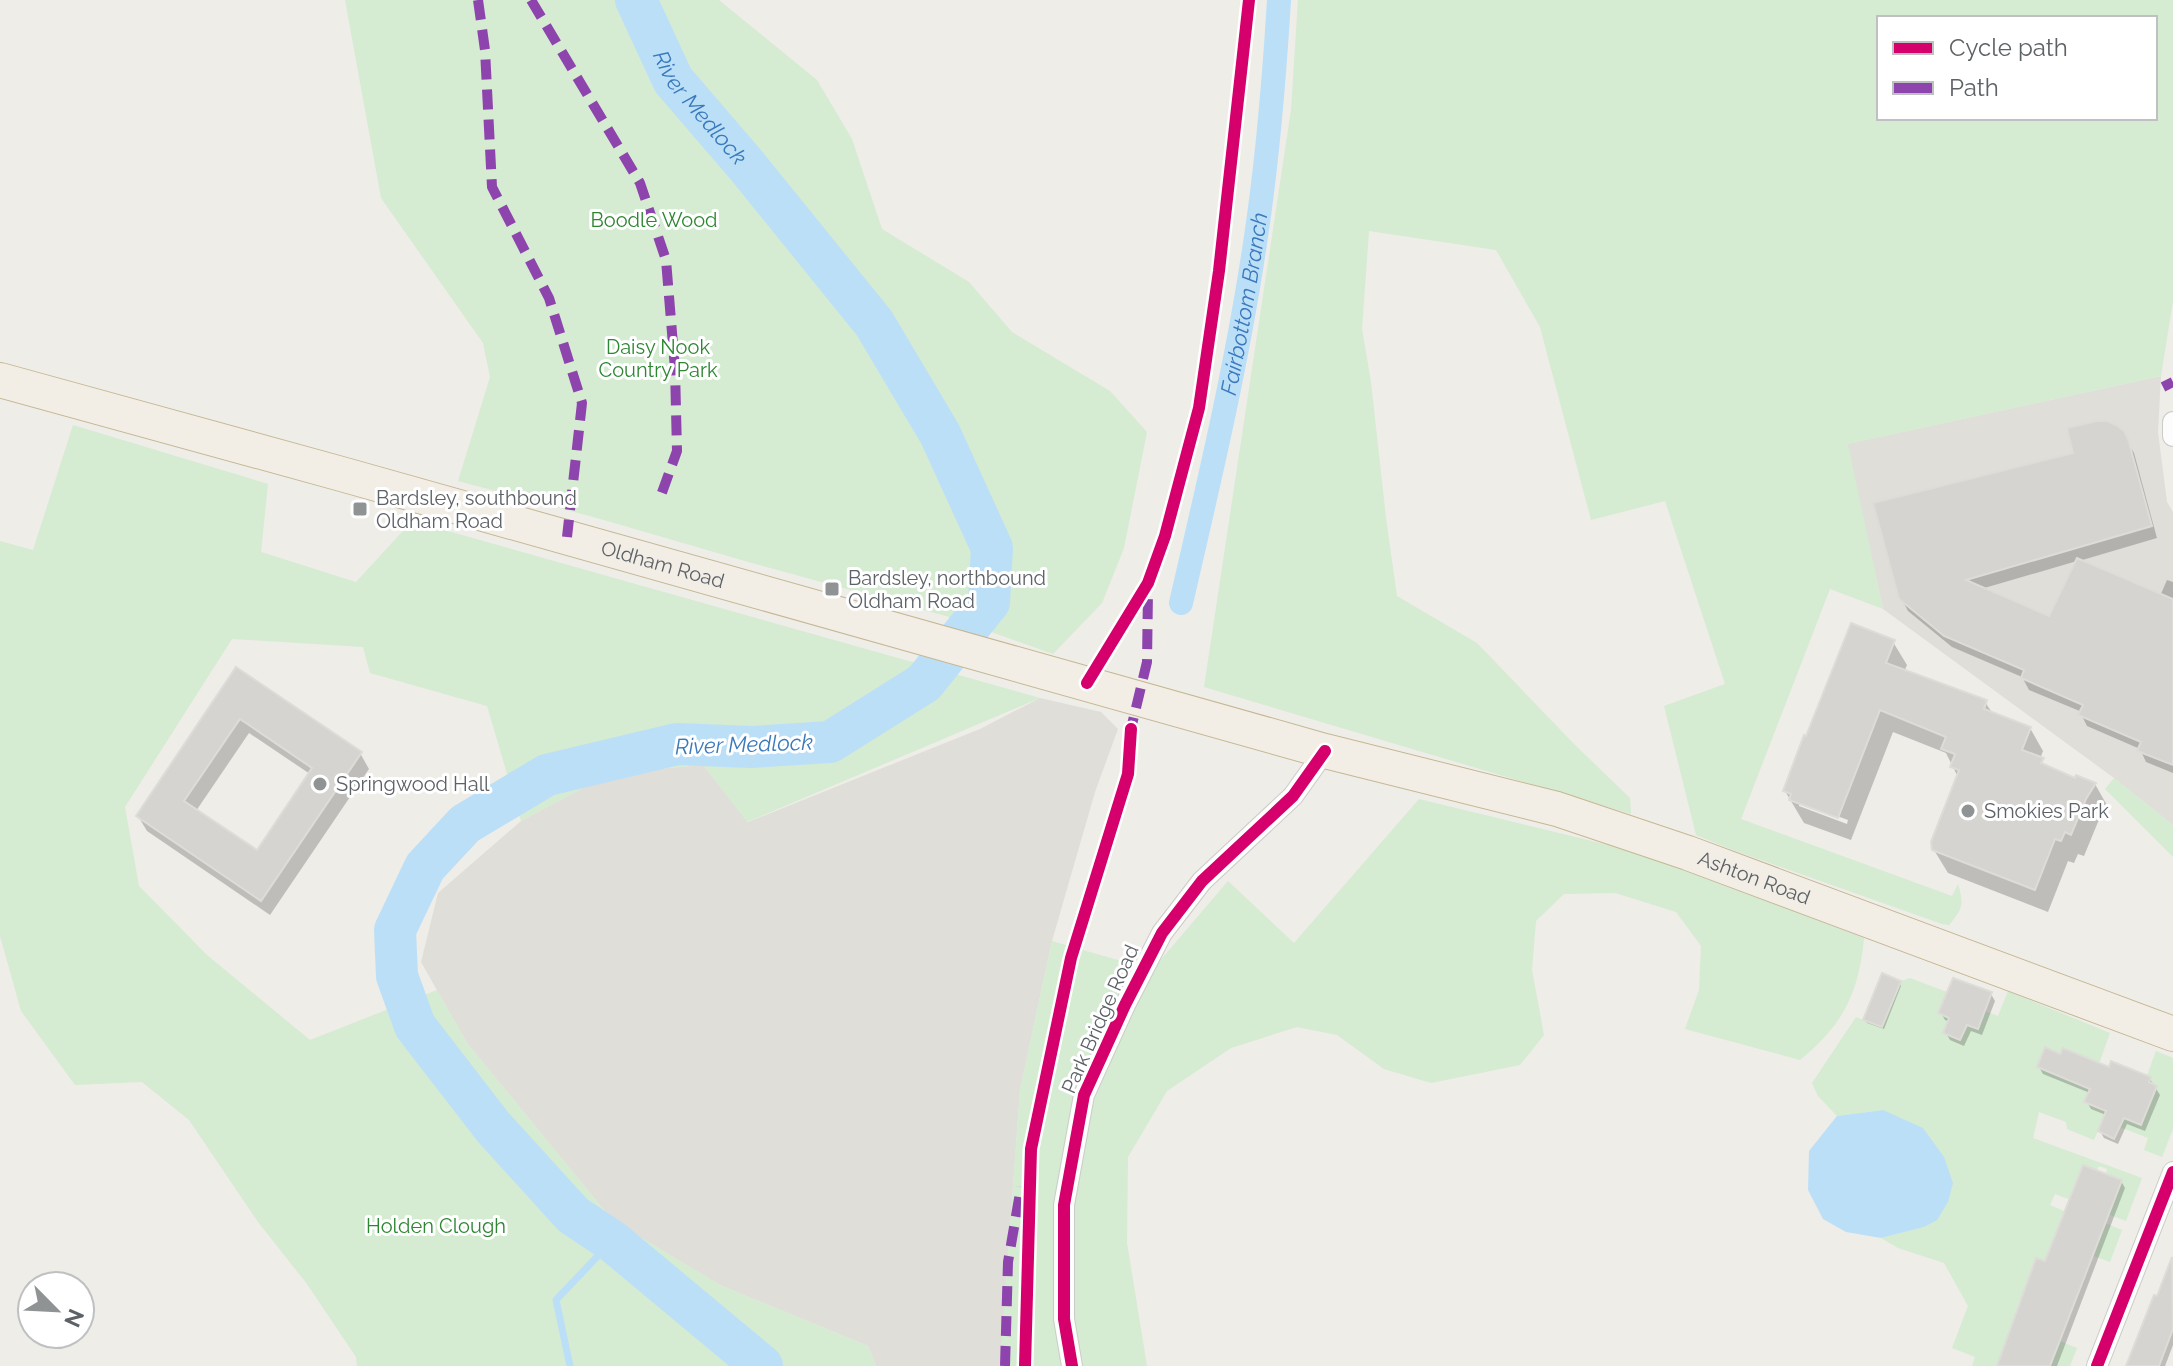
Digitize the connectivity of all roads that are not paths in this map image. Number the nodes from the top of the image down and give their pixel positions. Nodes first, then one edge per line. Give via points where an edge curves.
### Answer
1 (0, 380) edge
2 (2173, 422) edge
3 (2173, 436) edge
4 (1325, 751) junction
5 (2173, 1034) edge
6 (2173, 1172) edge
7 (1072, 1366) edge
8 (2097, 1366) edge

1 - 4 highway, Oldham Road
2 - 3 street
4 - 5 highway, Ashton Road via 1557,809
4 - 7 street, Park Bridge Road via 1293,796 1202,881 1162,933 1084,1095 1064,1205 1064,1319
6 - 8 street

